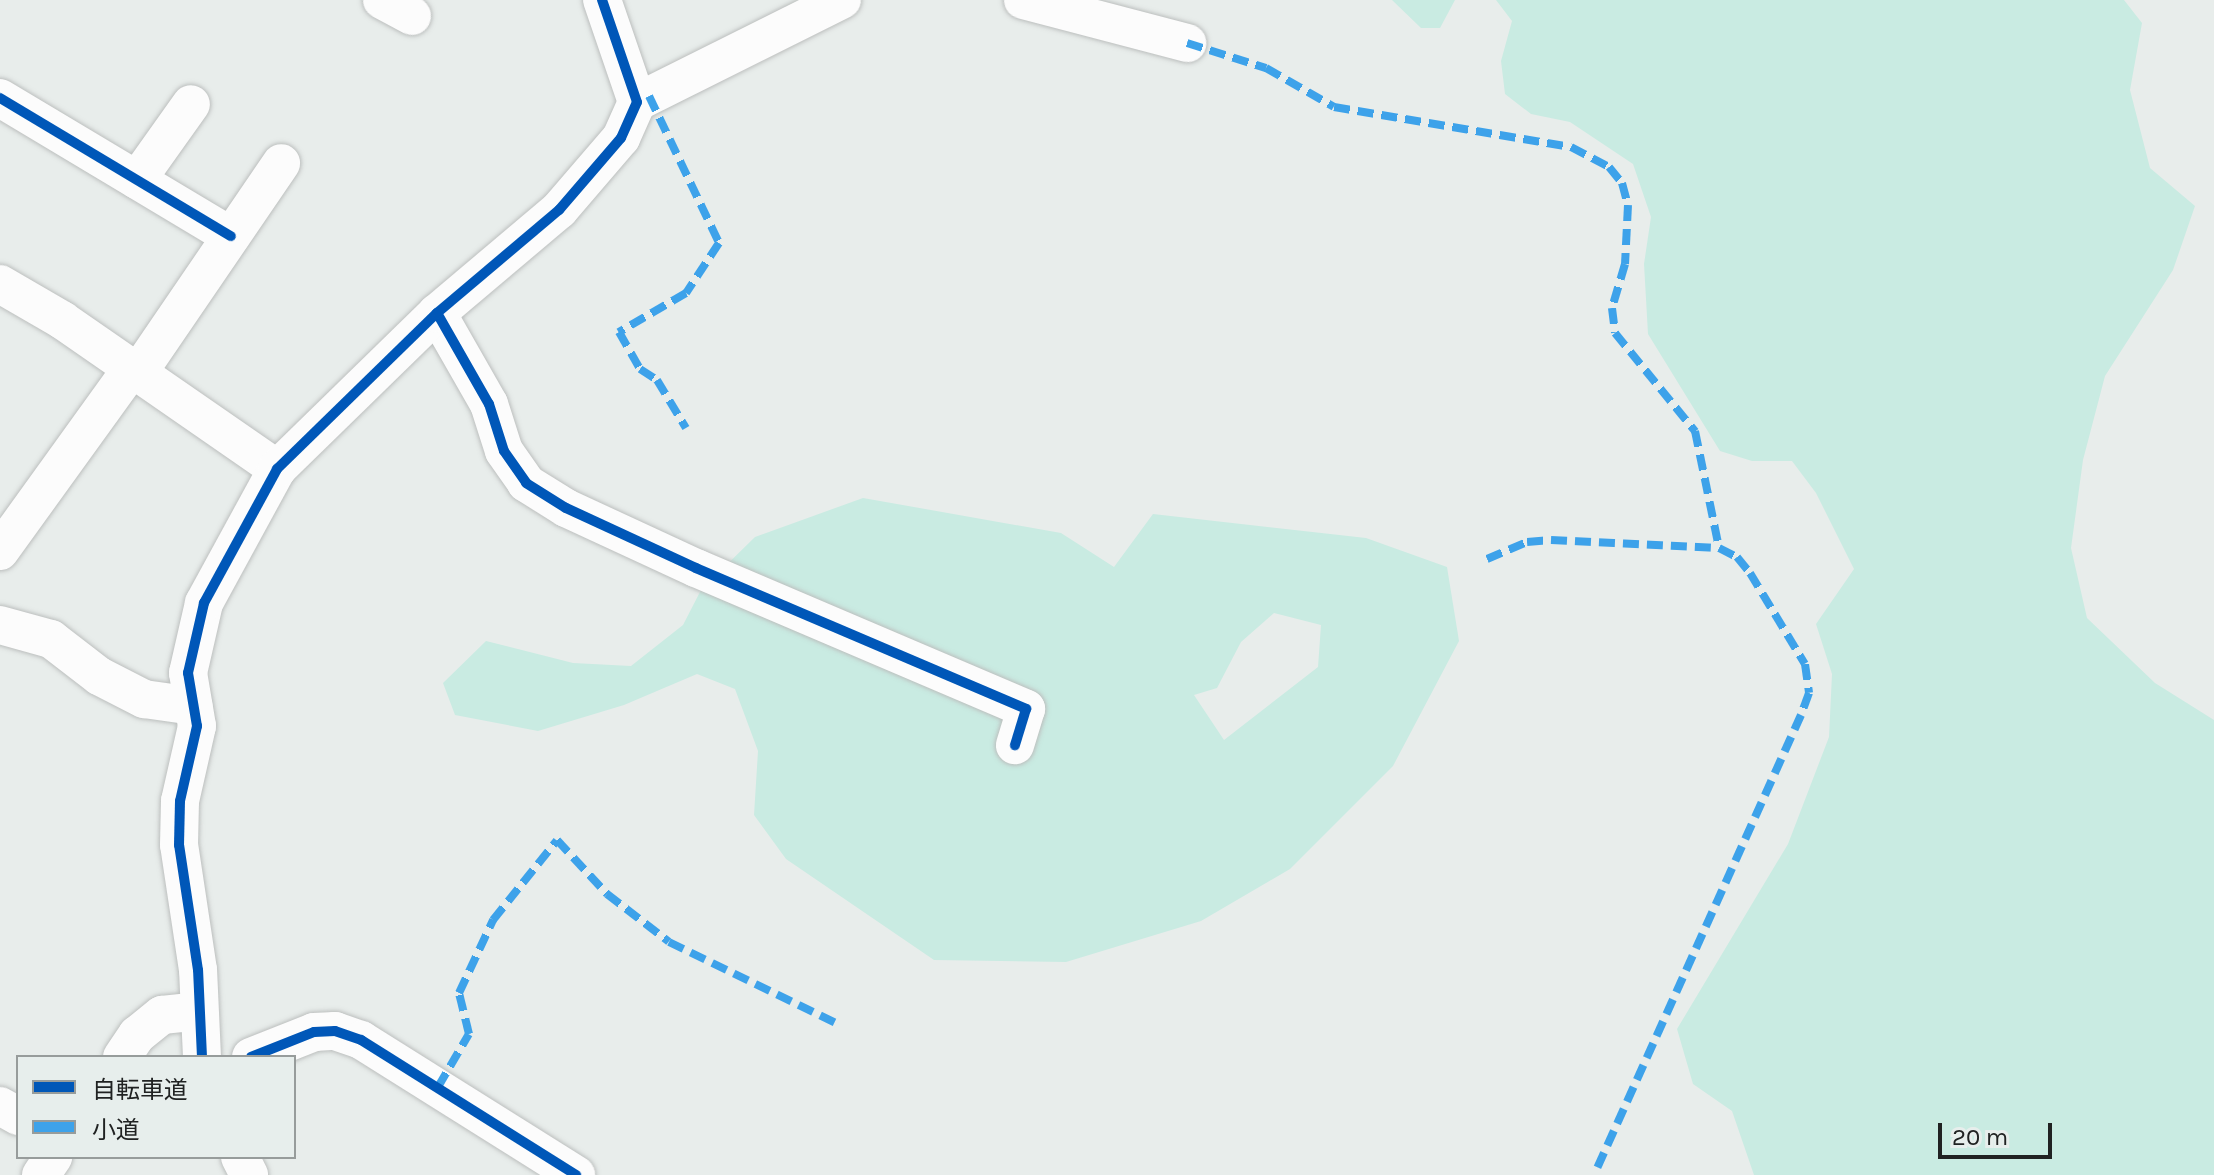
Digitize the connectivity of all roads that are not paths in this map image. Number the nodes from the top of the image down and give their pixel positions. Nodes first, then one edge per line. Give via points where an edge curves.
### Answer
1 (602, 0) edge
2 (842, 0) edge
3 (1023, 0) edge
4 (1187, 43) dead end
5 (0, 98) edge
6 (637, 102) junction
7 (191, 104) dead end
8 (281, 163) dead end
9 (137, 180) junction
10 (231, 236) junction
11 (0, 284) edge
12 (437, 313) junction
13 (135, 370) junction
14 (277, 469) junction
15 (0, 551) edge
16 (0, 625) edge
17 (194, 706) junction
18 (1015, 745) dead end
19 (198, 1011) junction
20 (123, 1055) edge
21 (202, 1055) edge
22 (256, 1055) edge
23 (576, 1175) edge

1 - 6 street
2 - 6 street
3 - 4 street
5 - 9 street
6 - 12 street via 621,138 588,182
7 - 9 street
8 - 10 street
9 - 10 street
10 - 13 street
11 - 13 street
12 - 14 street
12 - 18 street via 489,404 504,451 526,483 566,508 696,568 1026,709
13 - 14 street
13 - 15 street
14 - 17 street via 245,519 204,603 188,673
16 - 17 street via 51,639 99,676 144,699
17 - 19 street via 197,726 180,801 179,845 198,970
19 - 20 street via 162,1015 137,1035
19 - 21 street
22 - 23 street via 314,1032 335,1031 361,1040

